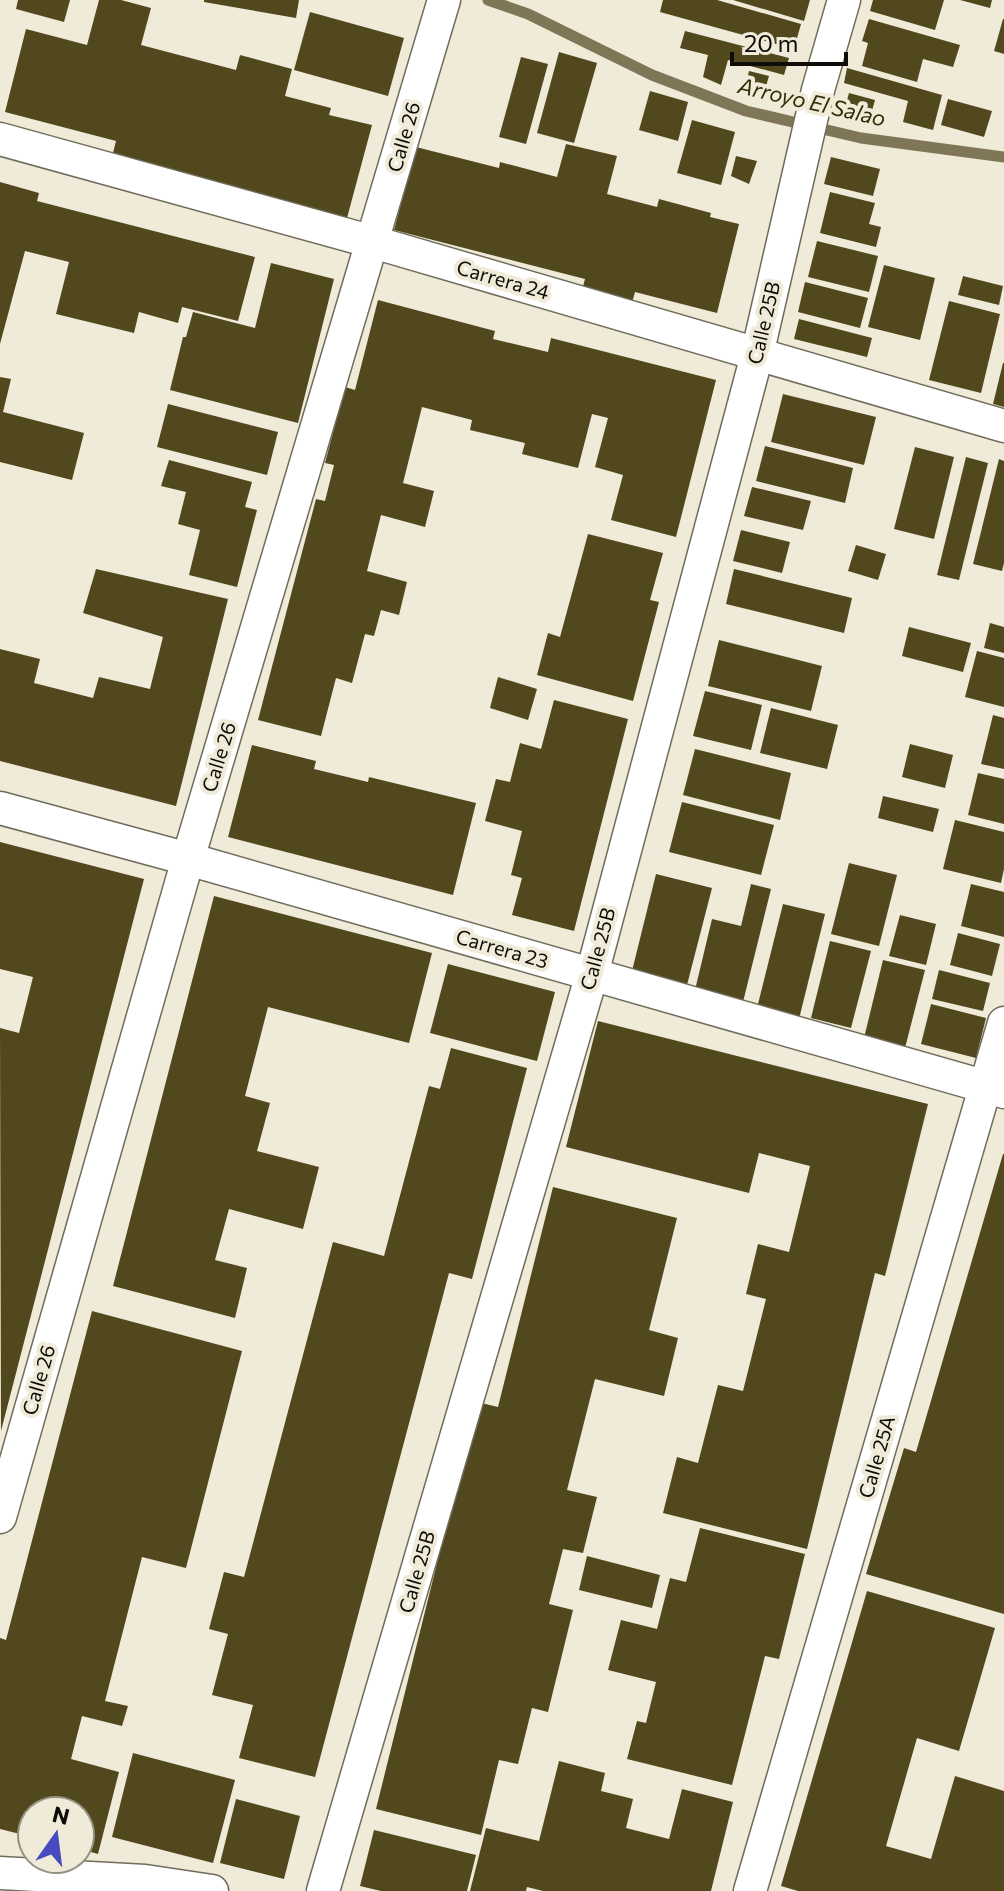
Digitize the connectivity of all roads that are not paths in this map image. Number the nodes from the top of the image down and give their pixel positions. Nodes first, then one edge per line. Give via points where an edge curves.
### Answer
1 (444, 0) edge
2 (844, 0) edge
3 (0, 139) edge
4 (373, 242) junction
5 (757, 355) junction
6 (1004, 426) edge
7 (0, 808) edge
8 (188, 859) junction
9 (592, 974) junction
10 (1004, 1023) edge
11 (995, 1088) edge
12 (0, 1517) edge
13 (0, 1873) edge
14 (141, 1886) edge
15 (212, 1891) edge
16 (323, 1891) edge
17 (750, 1891) edge

1 - 4 street, Calle 26
2 - 5 street, Calle 25B
3 - 4 street, Carrera 24
4 - 5 street, Carrera 24
4 - 8 street, Calle 26
5 - 6 street, Carrera 24
5 - 9 street, Calle 25B
7 - 8 street, Carrera 23
8 - 9 street, Carrera 23
8 - 12 street, Calle 26
9 - 11 street, Carrera 23
9 - 16 street, Calle 25B
10 - 11 street, Calle 25A
11 - 17 street, Calle 25A
13 - 14 street
14 - 15 street

